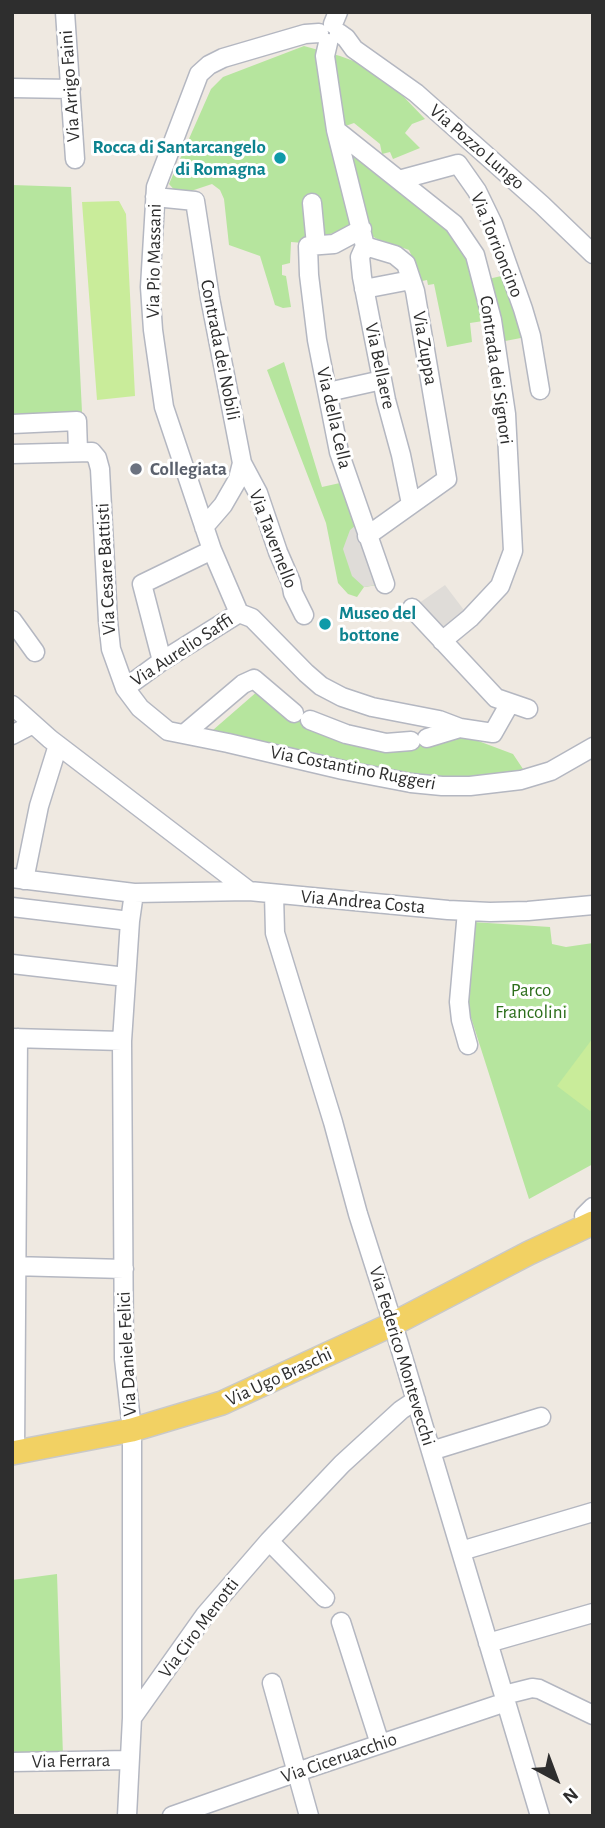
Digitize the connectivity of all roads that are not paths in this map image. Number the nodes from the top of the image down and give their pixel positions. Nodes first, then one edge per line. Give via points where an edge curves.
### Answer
1 (65, 12) edge
2 (330, 28) edge
3 (12, 88) edge
4 (71, 89) junction
5 (336, 130) junction
6 (75, 159) dead end
7 (398, 180) junction
8 (155, 197) junction
9 (312, 203) dead end
10 (364, 237) junction
11 (312, 245) junction
12 (593, 254) edge
13 (411, 280) junction
14 (364, 289) junction
15 (382, 380) junction
16 (540, 390) dead end
17 (328, 392) junction
18 (12, 424) edge
19 (85, 451) junction
20 (12, 454) edge
21 (242, 463) junction
22 (411, 504) junction
23 (204, 527) junction
24 (367, 536) junction
25 (212, 550) junction
26 (384, 584) dead end
27 (412, 608) dead end
28 (239, 613) junction
29 (304, 615) dead end
30 (12, 621) edge
31 (442, 641) junction
32 (35, 652) dead end
33 (162, 661) junction
34 (125, 688) junction
35 (510, 703) junction
36 (12, 705) edge
37 (528, 709) dead end
38 (33, 724) junction
39 (460, 728) junction
40 (184, 734) junction
41 (12, 735) edge
42 (58, 745) junction
43 (593, 747) edge
44 (18, 879) edge
45 (249, 891) junction
46 (134, 893) junction
47 (274, 894) junction
48 (593, 905) edge
49 (12, 907) edge
50 (467, 911) junction
51 (130, 922) junction
52 (12, 964) edge
53 (126, 977) junction
54 (15, 1038) edge
55 (122, 1041) junction
56 (468, 1045) dead end
57 (590, 1214) edge
58 (15, 1266) edge
59 (124, 1269) junction
60 (393, 1324) junction
61 (416, 1400) junction
62 (541, 1417) dead end
63 (132, 1430) junction
64 (431, 1451) junction
65 (14, 1453) edge
66 (593, 1512) edge
67 (269, 1541) junction
68 (461, 1551) junction
69 (326, 1598) dead end
70 (593, 1612) edge
71 (341, 1622) dead end
72 (488, 1643) junction
73 (272, 1683) dead end
74 (505, 1699) junction
75 (593, 1715) edge
76 (132, 1718) junction
77 (380, 1744) junction
78 (129, 1760) junction
79 (12, 1762) edge
80 (297, 1772) junction
81 (221, 1808) edge
82 (127, 1816) edge
83 (172, 1816) edge
84 (309, 1816) edge
85 (540, 1816) edge

1 - 4 street, Via Arrigo Faini
2 - 5 street, Via Bellaere via 325,56
2 - 8 street, Via Pio Massani via 223,58 199,74
2 - 12 street, Via Pozzo Lungo via 416,93
3 - 4 street
4 - 6 street, Via Arrigo Faini
5 - 7 street, Contrada dei Signori
5 - 10 street, Via Bellaere
7 - 16 street, Via Torrioncino via 458,164 477,191 523,309
7 - 31 street, Contrada dei Signori via 454,223 475,255 492,320 506,414 513,551 500,586
8 - 21 street, Contrada dei Nobili via 195,201
8 - 23 street, Via Pio Massani via 150,287 164,407
9 - 11 street, Via della Cella
10 - 11 street
10 - 13 street, Via Zuppa via 406,264
10 - 14 street, Via Bellaere via 360,257
11 - 17 street, Via della Cella via 309,275
13 - 14 street
13 - 22 street, Via Zuppa via 447,479
14 - 15 street, Via Bellaere
15 - 17 street
15 - 22 street, Via Bellaere
17 - 24 street, Via della Cella via 340,452
18 - 19 street, Via Cesare Battisti via 77,421
19 - 20 street
19 - 34 street, Via Cesare Battisti via 97,458 100,469 111,649
21 - 23 street via 223,505
21 - 29 street, Via Tavernello
22 - 24 street
23 - 25 street, Via Pio Massani
24 - 26 street, Via della Cella
25 - 28 street, Via Pio Massani
25 - 33 street via 142,584
27 - 31 street
28 - 33 street, Via Aurelio Saffi
28 - 39 street via 252,618 321,686 342,697
30 - 32 street
31 - 35 street via 496,698
33 - 34 street, Via Aurelio Saffi
34 - 40 street, Via Costantino Ruggeri via 140,708 168,731
35 - 37 street
35 - 39 street via 493,733
36 - 38 street
38 - 41 street
38 - 42 street
39 - 40 street via 386,743 346,734 302,716 254,679
40 - 43 street, Via Costantino Ruggeri via 343,770 442,786 521,780 551,771
42 - 44 street
42 - 45 street
44 - 46 street, Via Andrea Costa
45 - 46 street, Via Andrea Costa
45 - 47 street, Via Andrea Costa
46 - 51 street, Via Daniele Felici
47 - 50 street, Via Andrea Costa
47 - 60 street, Via Federico Montevecchi via 275,933
48 - 50 street, Via Andrea Costa
49 - 51 street
50 - 56 street via 459,1002
51 - 53 street, Via Daniele Felici
52 - 53 street
53 - 55 street, Via Daniele Felici
54 - 55 street
54 - 58 street
55 - 59 street, Via Daniele Felici
57 - 60 main road, Via Ugo Braschi via 529,1253
58 - 59 street
58 - 65 street
59 - 63 street, Via Daniele Felici via 124,1359
60 - 61 street, Via Federico Montevecchi
60 - 63 main road, Via Ugo Braschi via 222,1403
61 - 64 street, Via Federico Montevecchi
61 - 67 street, Via Ciro Menotti via 342,1464
62 - 64 street
63 - 65 main road, Via Ugo Braschi
63 - 76 street, Via Daniele Felici
64 - 68 street, Via Federico Montevecchi
66 - 68 street
67 - 69 street
67 - 76 street, Via Ciro Menotti via 205,1615
68 - 72 street, Via Federico Montevecchi
70 - 72 street
71 - 77 street
72 - 74 street, Via Federico Montevecchi
73 - 80 street
74 - 75 street, Via Ciceruacchio via 539,1689
74 - 77 street, Via Ciceruacchio
74 - 85 street, Via Federico Montevecchi
76 - 78 street, Via Daniele Felici
77 - 80 street, Via Ciceruacchio
78 - 79 street, Via Ferrara
78 - 82 street, Via Daniele Felici
80 - 81 street, Via Ciceruacchio
80 - 84 street
81 - 83 street, Via Ciceruacchio

